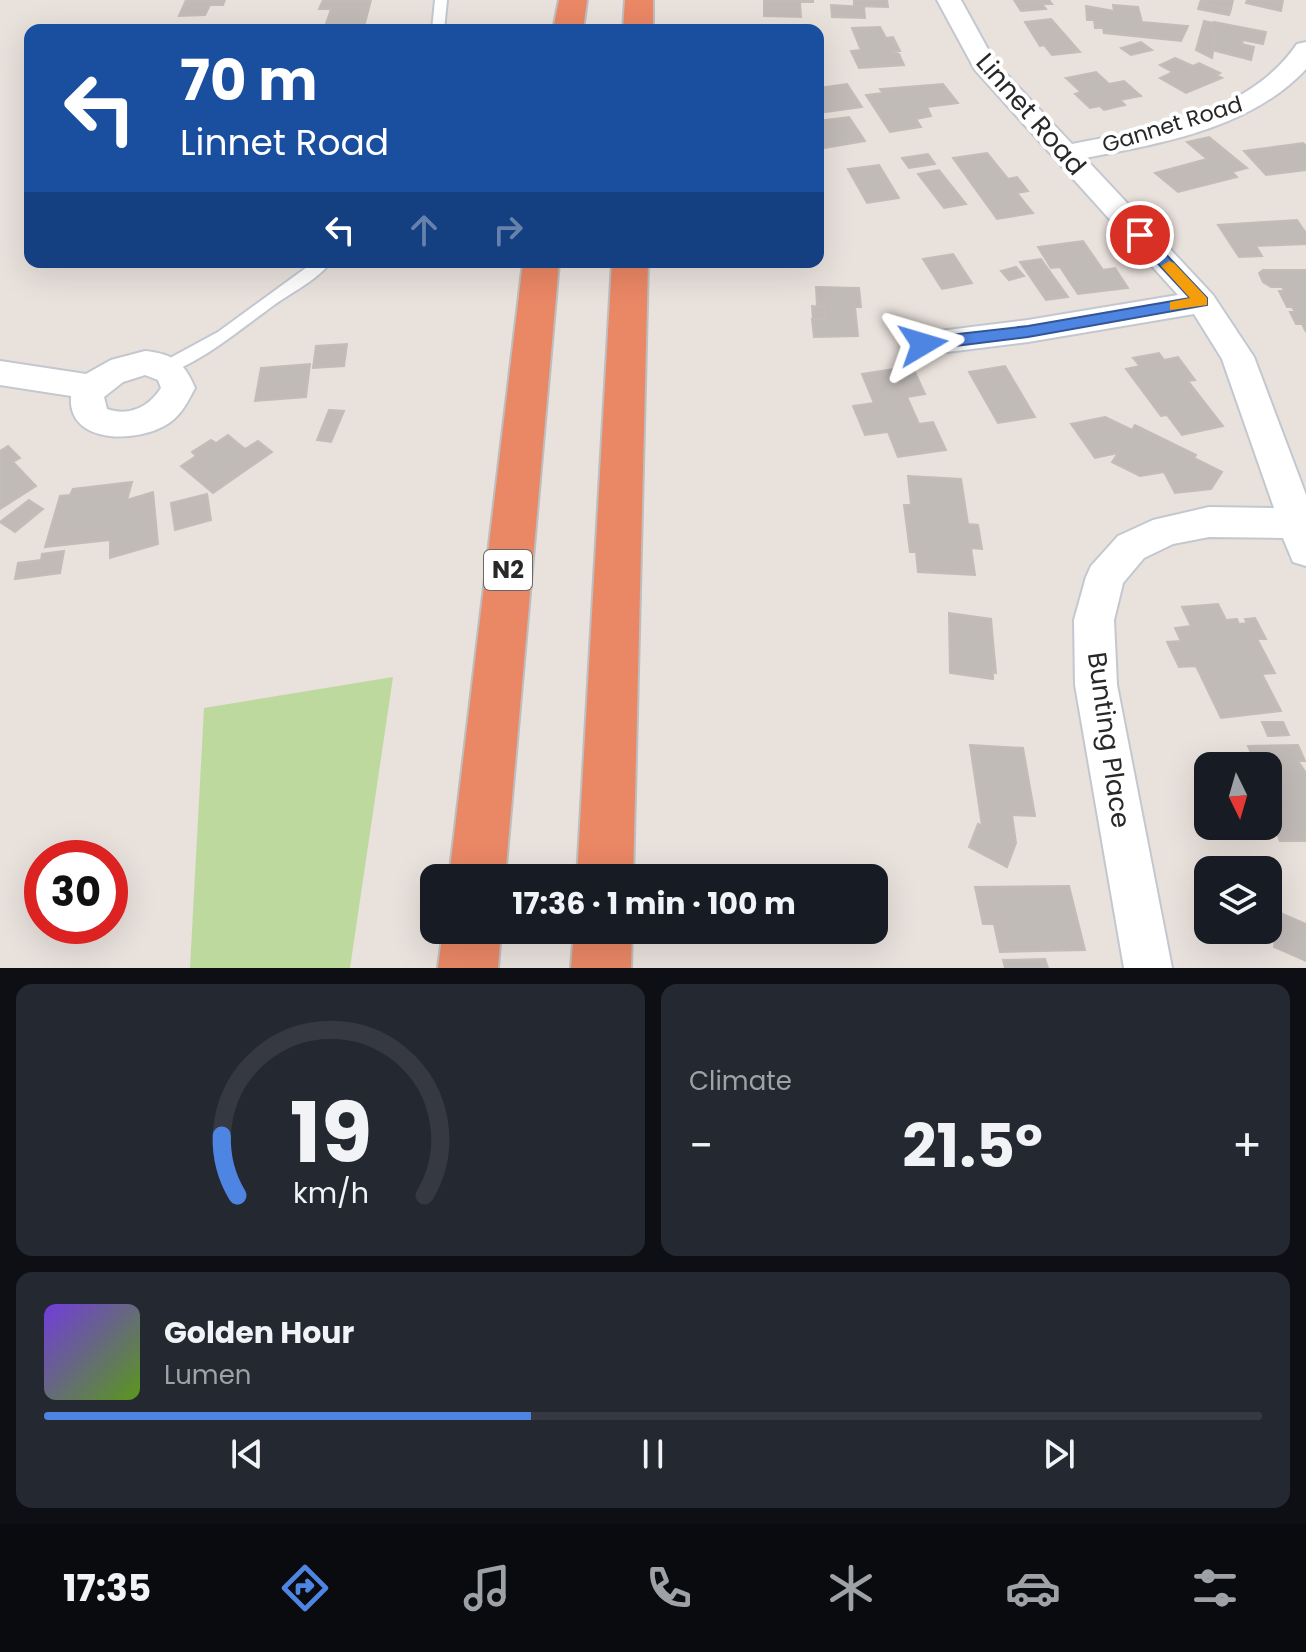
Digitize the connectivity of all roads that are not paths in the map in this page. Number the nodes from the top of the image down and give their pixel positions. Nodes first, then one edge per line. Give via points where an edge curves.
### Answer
1 (441, 0) edge
2 (573, 0) edge
3 (639, 0) edge
4 (949, 0) edge
5 (439, 24) edge
6 (569, 24) edge
7 (638, 24) edge
8 (1306, 49) edge
9 (1064, 154) junction
10 (316, 268) edge
11 (540, 268) edge
12 (630, 268) edge
13 (1202, 302) junction
14 (923, 344) dead end
15 (165, 368) junction
16 (0, 373) edge
17 (93, 387) junction
18 (1301, 537) edge
19 (478, 864) edge
20 (606, 864) edge
21 (471, 944) edge
22 (602, 944) edge
23 (468, 968) edge
24 (601, 968) edge
25 (1148, 968) edge

1 - 5 lane
2 - 6 highway
3 - 7 highway
4 - 9 street, Linnet Road via 984,65
8 - 9 street, Gannet Road via 1263,96 1141,138
9 - 13 street, Linnet Road
10 - 15 lane via 224,336
11 - 19 highway, N2
12 - 20 highway
13 - 14 street
13 - 18 street, Linnet Road via 1238,357
15 - 17 street via 133,364
15 - 17 street via 176,380 175,396 161,412 138,423 113,426 95,418 87,405
16 - 17 street
18 - 25 street, Bunting Place via 1209,522 1166,531 1131,547 1105,577 1094,620 1096,685
21 - 23 highway
22 - 24 highway

